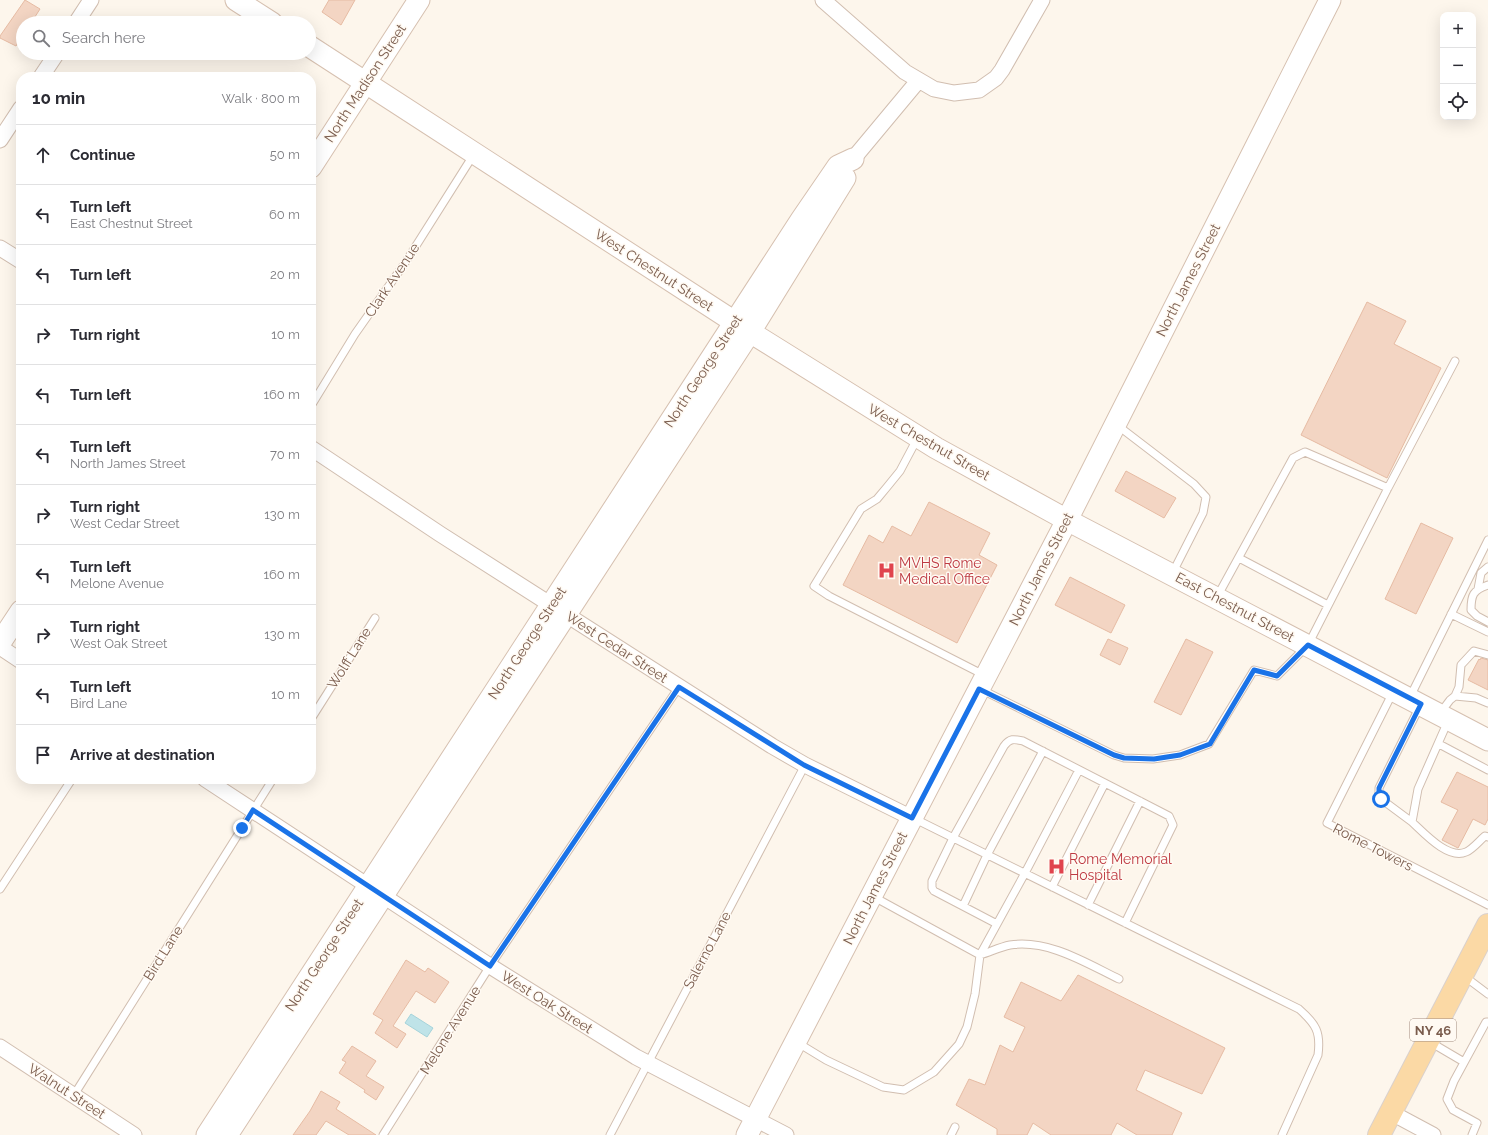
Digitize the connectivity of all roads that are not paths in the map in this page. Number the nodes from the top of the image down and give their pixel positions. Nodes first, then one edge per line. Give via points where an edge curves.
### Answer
1 (91, 0) edge
2 (236, 0) edge
3 (419, 0) edge
4 (823, 0) edge
5 (1042, 0) edge
6 (1330, 0) edge
7 (81, 16) edge
8 (261, 16) edge
9 (316, 51) edge
10 (52, 60) edge
11 (44, 72) edge
12 (918, 81) junction
13 (366, 83) junction
14 (16, 116) edge
15 (0, 140) edge
16 (474, 154) junction
17 (316, 159) edge
18 (853, 159) joint
19 (0, 248) edge
20 (16, 258) edge
21 (742, 327) junction
22 (1455, 361) dead end
23 (316, 398) edge
24 (1115, 424) junction
25 (918, 437) junction
26 (316, 451) edge
27 (1388, 488) junction
28 (1067, 520) junction
29 (1488, 540) edge
30 (1239, 558) junction
31 (1488, 567) edge
32 (1172, 574) junction
33 (1488, 585) edge
34 (1478, 588) junction
35 (1217, 598) junction
36 (1328, 605) junction
37 (559, 609) junction
38 (1451, 614) junction
39 (375, 618) dead end
40 (16, 619) edge
41 (1488, 622) edge
42 (1488, 632) edge
43 (0, 643) edge
44 (1308, 645) junction
45 (0, 647) edge
46 (1488, 655) edge
47 (16, 658) edge
48 (983, 682) junction
49 (679, 687) junction
50 (1455, 696) junction
51 (1408, 698) junction
52 (1488, 703) edge
53 (316, 711) edge
54 (1444, 717) junction
55 (1488, 740) edge
56 (1439, 744) junction
57 (1043, 751) junction
58 (804, 765) junction
59 (1079, 770) junction
60 (1488, 770) edge
61 (1105, 783) junction
62 (69, 784) edge
63 (213, 784) edge
64 (270, 784) edge
65 (1140, 801) junction
66 (253, 810) junction
67 (912, 818) junction
68 (1412, 822) junction
69 (1487, 834) edge
70 (953, 838) junction
71 (987, 855) junction
72 (1025, 874) junction
73 (1052, 887) junction
74 (0, 889) edge
75 (376, 892) junction
76 (871, 896) junction
77 (1088, 905) junction
78 (1488, 905) edge
79 (963, 906) junction
80 (1125, 923) junction
81 (997, 924) junction
82 (1488, 925) edge
83 (980, 954) junction
84 (490, 966) junction
85 (1462, 975) junction
86 (1118, 979) dead end
87 (1488, 994) edge
88 (1488, 1022) edge
89 (1428, 1041) junction
90 (796, 1042) junction
91 (0, 1048) edge
92 (1464, 1062) junction
93 (648, 1063) junction
94 (74, 1095) junction
95 (1390, 1112) junction
96 (751, 1127) edge
97 (955, 1127) dead end
98 (112, 1128) edge
99 (134, 1135) edge
100 (207, 1135) edge
101 (227, 1135) edge
102 (383, 1135) edge
103 (610, 1135) edge
104 (786, 1135) edge
105 (951, 1135) edge
106 (1282, 1135) edge
107 (1379, 1135) edge
108 (1433, 1135) edge
109 (1472, 1135) edge

1 - 7 street
2 - 8 street
3 - 13 street, North Madison Street
4 - 12 street
5 - 12 street via 1002,70 996,78 979,90 954,93 934,89
6 - 24 street, North James Street
9 - 13 street, West Chestnut Street
10 - 11 street
12 - 18 street, North George Street
13 - 16 street, West Chestnut Street
13 - 17 street, North Madison Street
14 - 15 street
16 - 21 street, West Chestnut Street
16 - 23 lane, Clark Avenue
18 - 21 street, North George Street via 843,183
19 - 20 street
21 - 25 street, West Chestnut Street
21 - 37 street, North George Street
22 - 27 lane
24 - 28 street, North James Street
24 - 32 lane via 1194,484 1206,497 1203,513
25 - 28 street, West Chestnut Street
25 - 48 lane via 892,482 877,500 861,509 814,586
26 - 37 street, West Cedar Street
27 - 30 lane via 1305,452 1293,458
27 - 36 lane
28 - 32 street, East Chestnut Street
28 - 48 street, North James Street
29 - 38 lane
30 - 35 lane
30 - 36 lane
31 - 34 lane via 1481,574
32 - 35 street, East Chestnut Street
33 - 34 lane
34 - 41 lane via 1471,598 1471,610
35 - 44 street, East Chestnut Street
36 - 44 lane
37 - 49 street, West Cedar Street
37 - 75 street, North George Street
38 - 42 lane
38 - 51 lane
39 - 53 lane, Wolff Lane
40 - 43 street
44 - 48 lane via 1277,676 1254,670 1210,744 1180,755 1154,759 1114,755
44 - 51 street, East Chestnut Street
45 - 47 street
46 - 50 lane via 1474,652 1461,665 1459,687
48 - 67 street, North James Street
49 - 58 street, West Cedar Street
49 - 84 lane, Melone Avenue
50 - 52 lane via 1476,698
50 - 54 lane via 1450,700
51 - 54 street, East Chestnut Street
51 - 68 lane via 1379,793 1381,799
51 - 78 lane, Rome Towers via 1327,823
54 - 55 street, East Chestnut Street
54 - 56 lane
56 - 60 lane
56 - 68 lane via 1418,789
57 - 59 lane
57 - 70 lane via 1023,741 1008,741
57 - 71 lane
58 - 67 street, West Cedar Street
58 - 93 lane, Salerno Lane
59 - 61 lane
59 - 72 lane
61 - 65 lane
61 - 73 lane
62 - 74 lane
63 - 66 street, West Oak Street
64 - 66 lane
65 - 77 lane
65 - 80 lane via 1169,816 1173,825
66 - 75 street, West Oak Street
66 - 94 lane, Bird Lane
67 - 70 lane
67 - 76 street, North James Street
68 - 69 lane via 1441,847 1453,852 1468,851
70 - 71 lane
70 - 79 lane via 932,881 932,888
71 - 72 lane
71 - 79 lane
72 - 73 lane
72 - 81 lane
73 - 77 lane
75 - 84 street, West Oak Street
75 - 100 street, North George Street
75 - 101 street, North George Street
76 - 83 lane
76 - 90 street, North James Street
77 - 80 lane
79 - 81 lane
80 - 106 lane via 1299,1009 1313,1021 1319,1044 1318,1055
81 - 83 lane
82 - 85 main road, NY 46
83 - 86 lane via 1010,945 1037,945 1069,955
83 - 90 lane via 974,1000 967,1027 959,1044 934,1072 904,1090 883,1087 826,1060
84 - 93 street, West Oak Street
84 - 102 lane, Melone Avenue
85 - 87 lane
85 - 89 main road, NY 46
88 - 92 lane
89 - 92 lane
89 - 95 main road, NY 46
90 - 96 street, North James Street
91 - 94 street, Walnut Street
92 - 109 lane via 1447,1100 1453,1110 1477,1123
93 - 96 street, West Oak Street
93 - 103 lane, Salerno Lane
94 - 98 street, Walnut Street
95 - 107 main road, NY 46
95 - 108 street
96 - 104 street, West Oak Street
97 - 105 lane
98 - 99 street, Walnut Street

